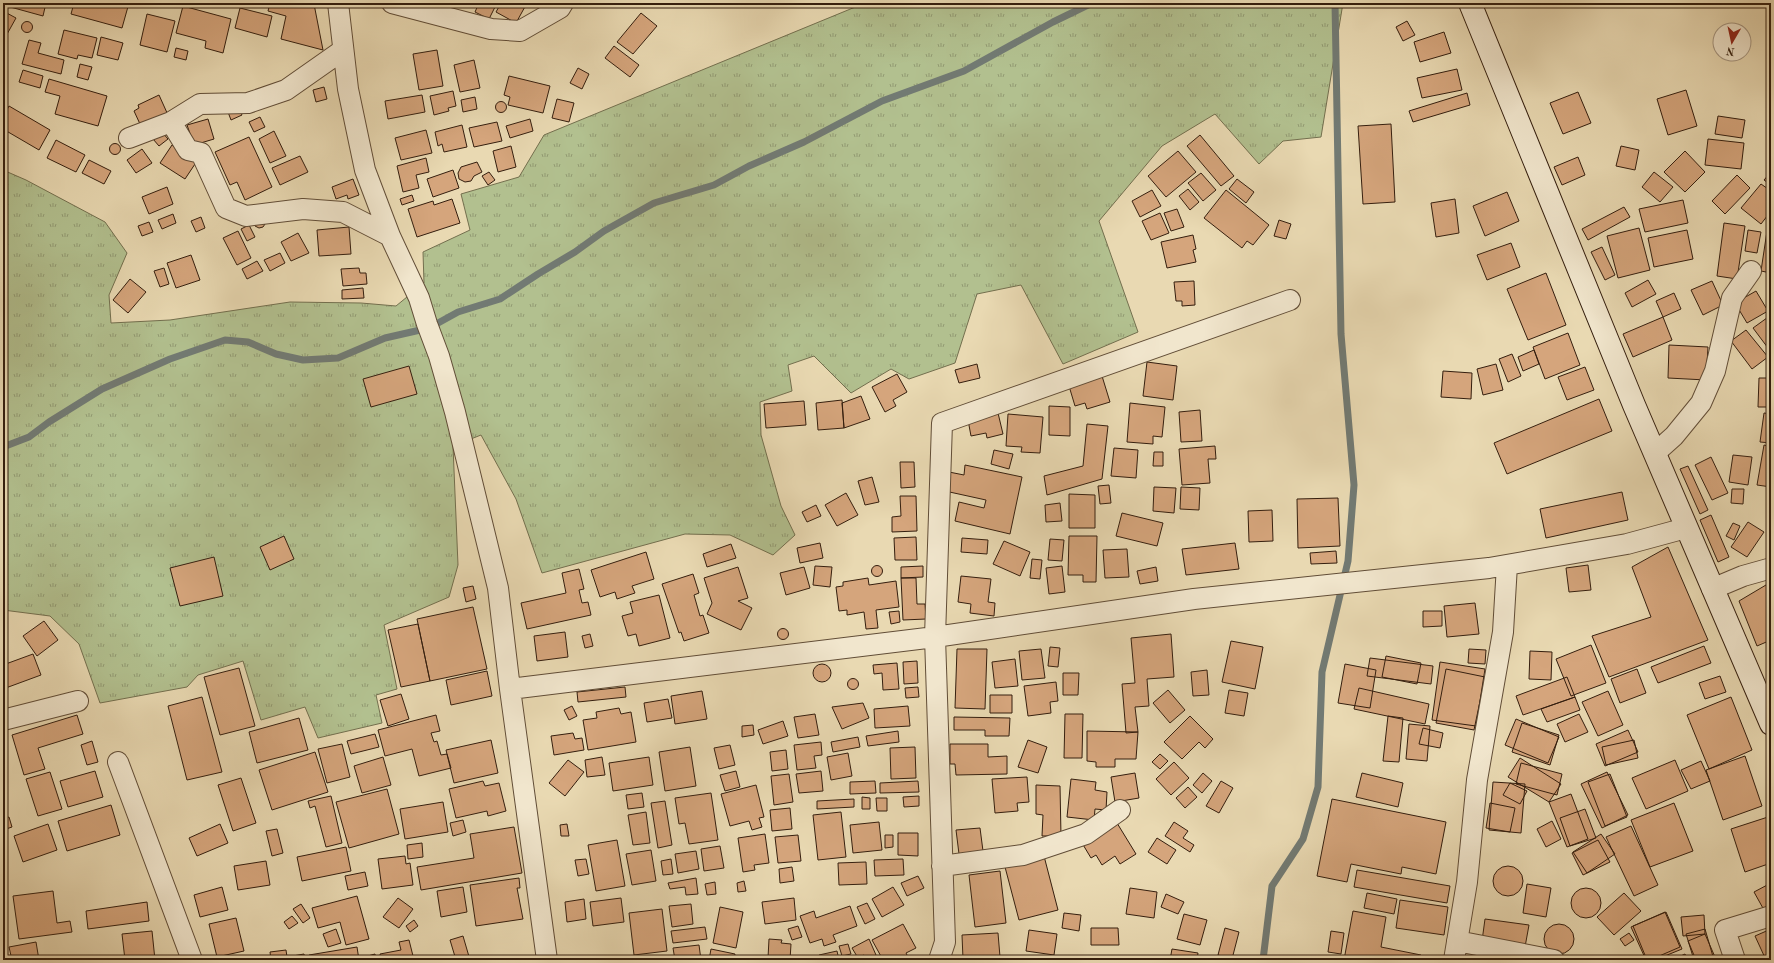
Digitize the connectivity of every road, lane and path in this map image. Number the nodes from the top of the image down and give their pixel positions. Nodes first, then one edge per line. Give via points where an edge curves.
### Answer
1 (338, 3) edge
2 (392, 3) edge
3 (563, 3) edge
4 (1470, 3) edge
5 (343, 50) junction
6 (171, 122) junction
7 (129, 138) dead end
8 (390, 236) junction
9 (1751, 272) dead end
10 (1290, 300) dead end
11 (1655, 453) junction
12 (1686, 528) junction
13 (1507, 565) junction
14 (1771, 570) edge
15 (1712, 588) junction
16 (935, 637) junction
17 (510, 689) junction
18 (78, 701) dead end
19 (3, 720) edge
20 (1771, 724) edge
21 (118, 762) dead end
22 (1120, 810) dead end
23 (942, 866) junction
24 (1771, 916) edge
25 (1455, 951) edge
26 (192, 960) edge
27 (548, 960) edge
28 (939, 960) edge
29 (1554, 960) edge
30 (1735, 960) edge

1 - 5 street
2 - 3 street via 492,29 520,31 560,8
4 - 11 street
5 - 6 street via 286,90 248,103 200,104
5 - 8 street via 348,89 365,170
6 - 7 street
6 - 8 street via 188,150 201,153 226,208 246,216 303,209 343,212
8 - 17 street via 419,298 455,412 498,588
9 - 11 street via 1732,298 1715,371 1701,403 1674,436
10 - 16 street via 942,423
11 - 12 street
12 - 13 street via 1627,544
12 - 15 street
13 - 16 street via 1194,599
13 - 25 street via 1503,632 1477,780 1467,882
14 - 15 street via 1742,576
15 - 20 street
16 - 17 street
16 - 23 street
17 - 27 street
18 - 19 street
21 - 26 street
22 - 23 street via 1086,834 1022,855
23 - 28 street via 944,942
24 - 30 street via 1725,930
25 - 29 street

